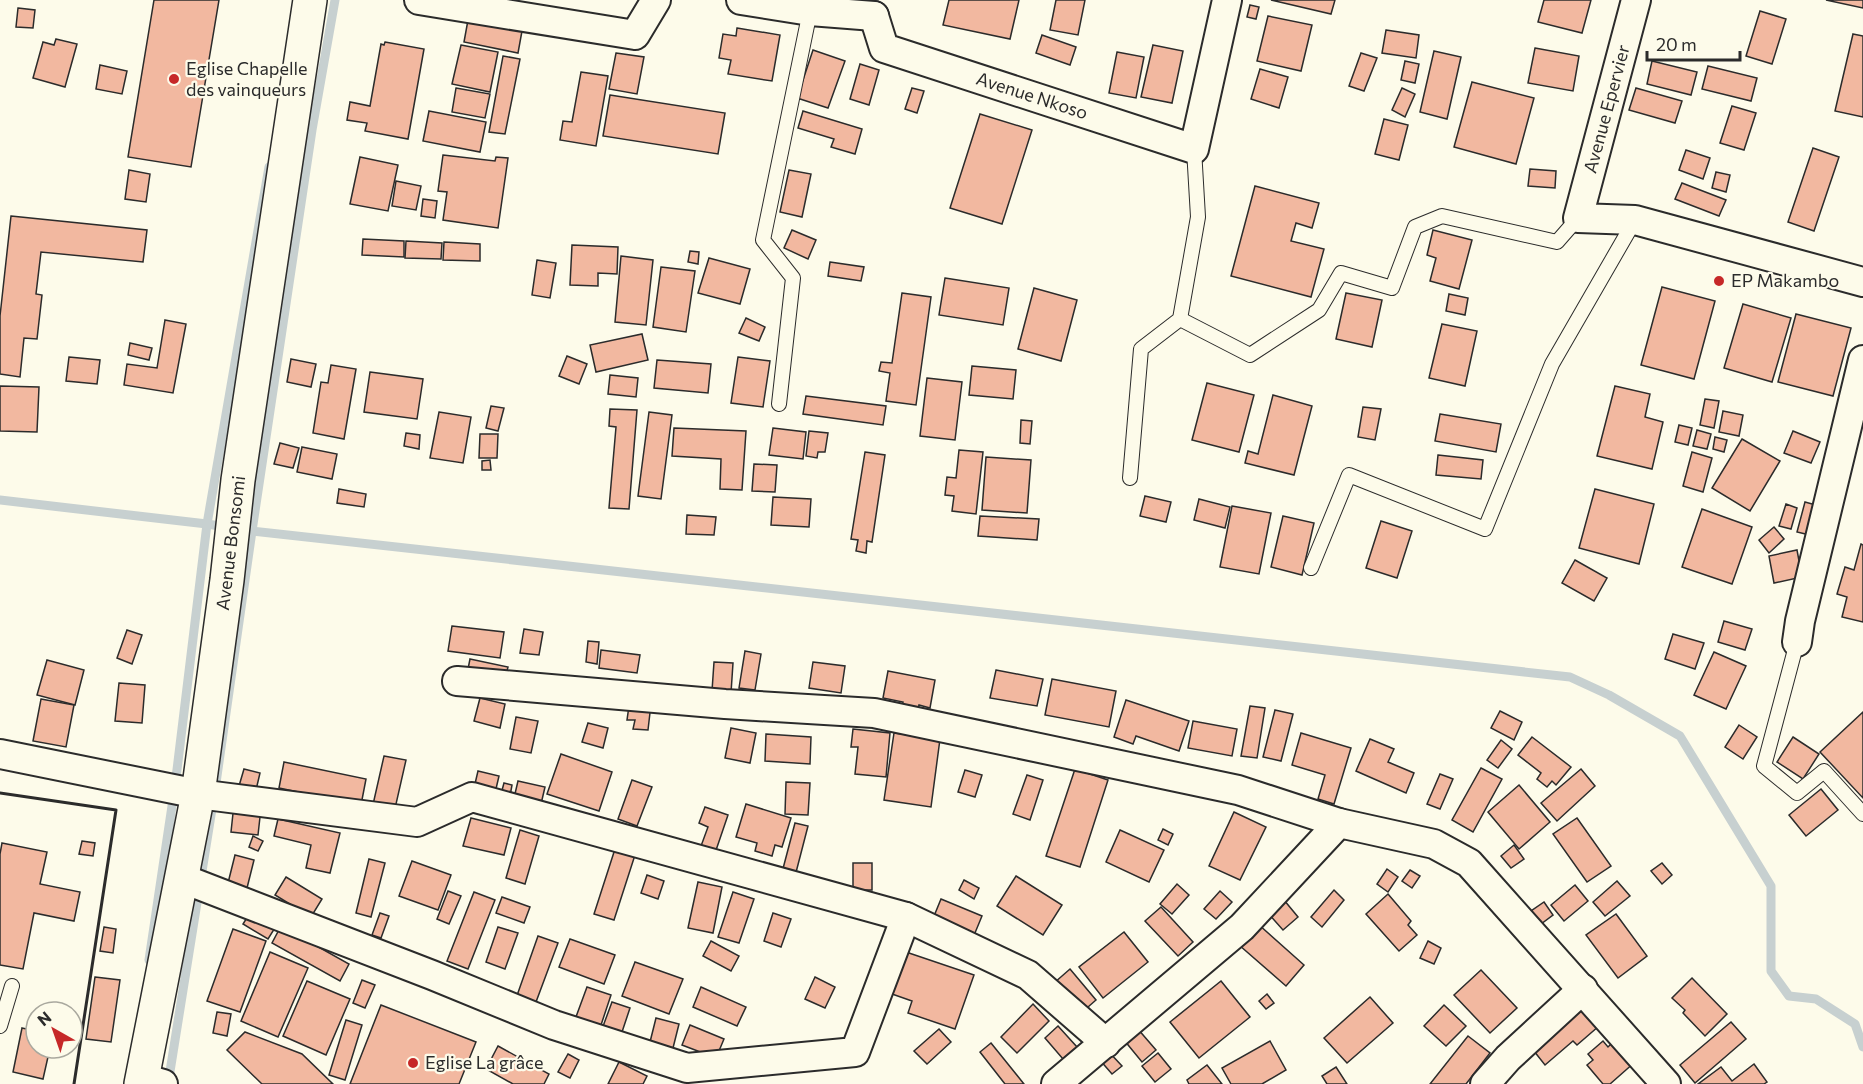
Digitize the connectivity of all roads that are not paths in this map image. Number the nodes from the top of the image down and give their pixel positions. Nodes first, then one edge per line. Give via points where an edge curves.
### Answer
1 (310, 0) edge
2 (419, 0) edge
3 (656, 0) edge
4 (741, 0) edge
5 (1227, 0) edge
6 (1636, 0) edge
7 (876, 8) edge
8 (810, 11) junction
9 (1194, 149) junction
10 (1578, 218) junction
11 (1635, 220) junction
12 (1863, 282) edge
13 (1179, 319) junction
14 (1863, 360) edge
15 (779, 404) dead end
16 (1130, 478) dead end
17 (1311, 568) dead end
18 (1797, 642) joint
19 (458, 681) dead end
20 (0, 754) edge
21 (198, 794) junction
22 (1863, 814) edge
23 (1339, 823) junction
24 (181, 878) junction
25 (906, 917) junction
26 (12, 986) dead end
27 (1583, 989) junction
28 (0, 1026) edge
29 (1106, 1043) junction
30 (149, 1082) edge
31 (1056, 1084) edge
32 (1485, 1084) edge
33 (1666, 1084) edge

1 - 21 main road, Avenue Bonsomi via 238,480
2 - 3 street via 635,35
4 - 8 street, Avenue Nkoso
5 - 9 street
6 - 10 street, Avenue Epervier
7 - 8 street, Avenue Nkoso
7 - 9 street, Avenue Nkoso via 884,48
8 - 15 lane via 763,240 793,278
9 - 13 lane via 1198,217
10 - 11 street
10 - 13 lane via 1557,242 1442,216 1415,227 1392,288 1341,273 1319,310 1250,355
11 - 12 street
11 - 17 lane via 1552,364 1485,529 1348,475
13 - 16 lane via 1141,349
14 - 18 street
18 - 22 lane via 1764,766 1797,793 1824,771
19 - 23 street via 874,713 1238,790
20 - 21 street
21 - 24 main road, Avenue Bonsomi
21 - 25 street via 417,822 472,797
23 - 27 street via 1434,844 1469,863
23 - 29 street via 1242,927
24 - 25 street via 554,1025 687,1068 855,1052
24 - 30 main road, Avenue Bonsomi
25 - 29 street via 1028,975
26 - 28 lane
27 - 32 street
27 - 33 street
29 - 31 street

